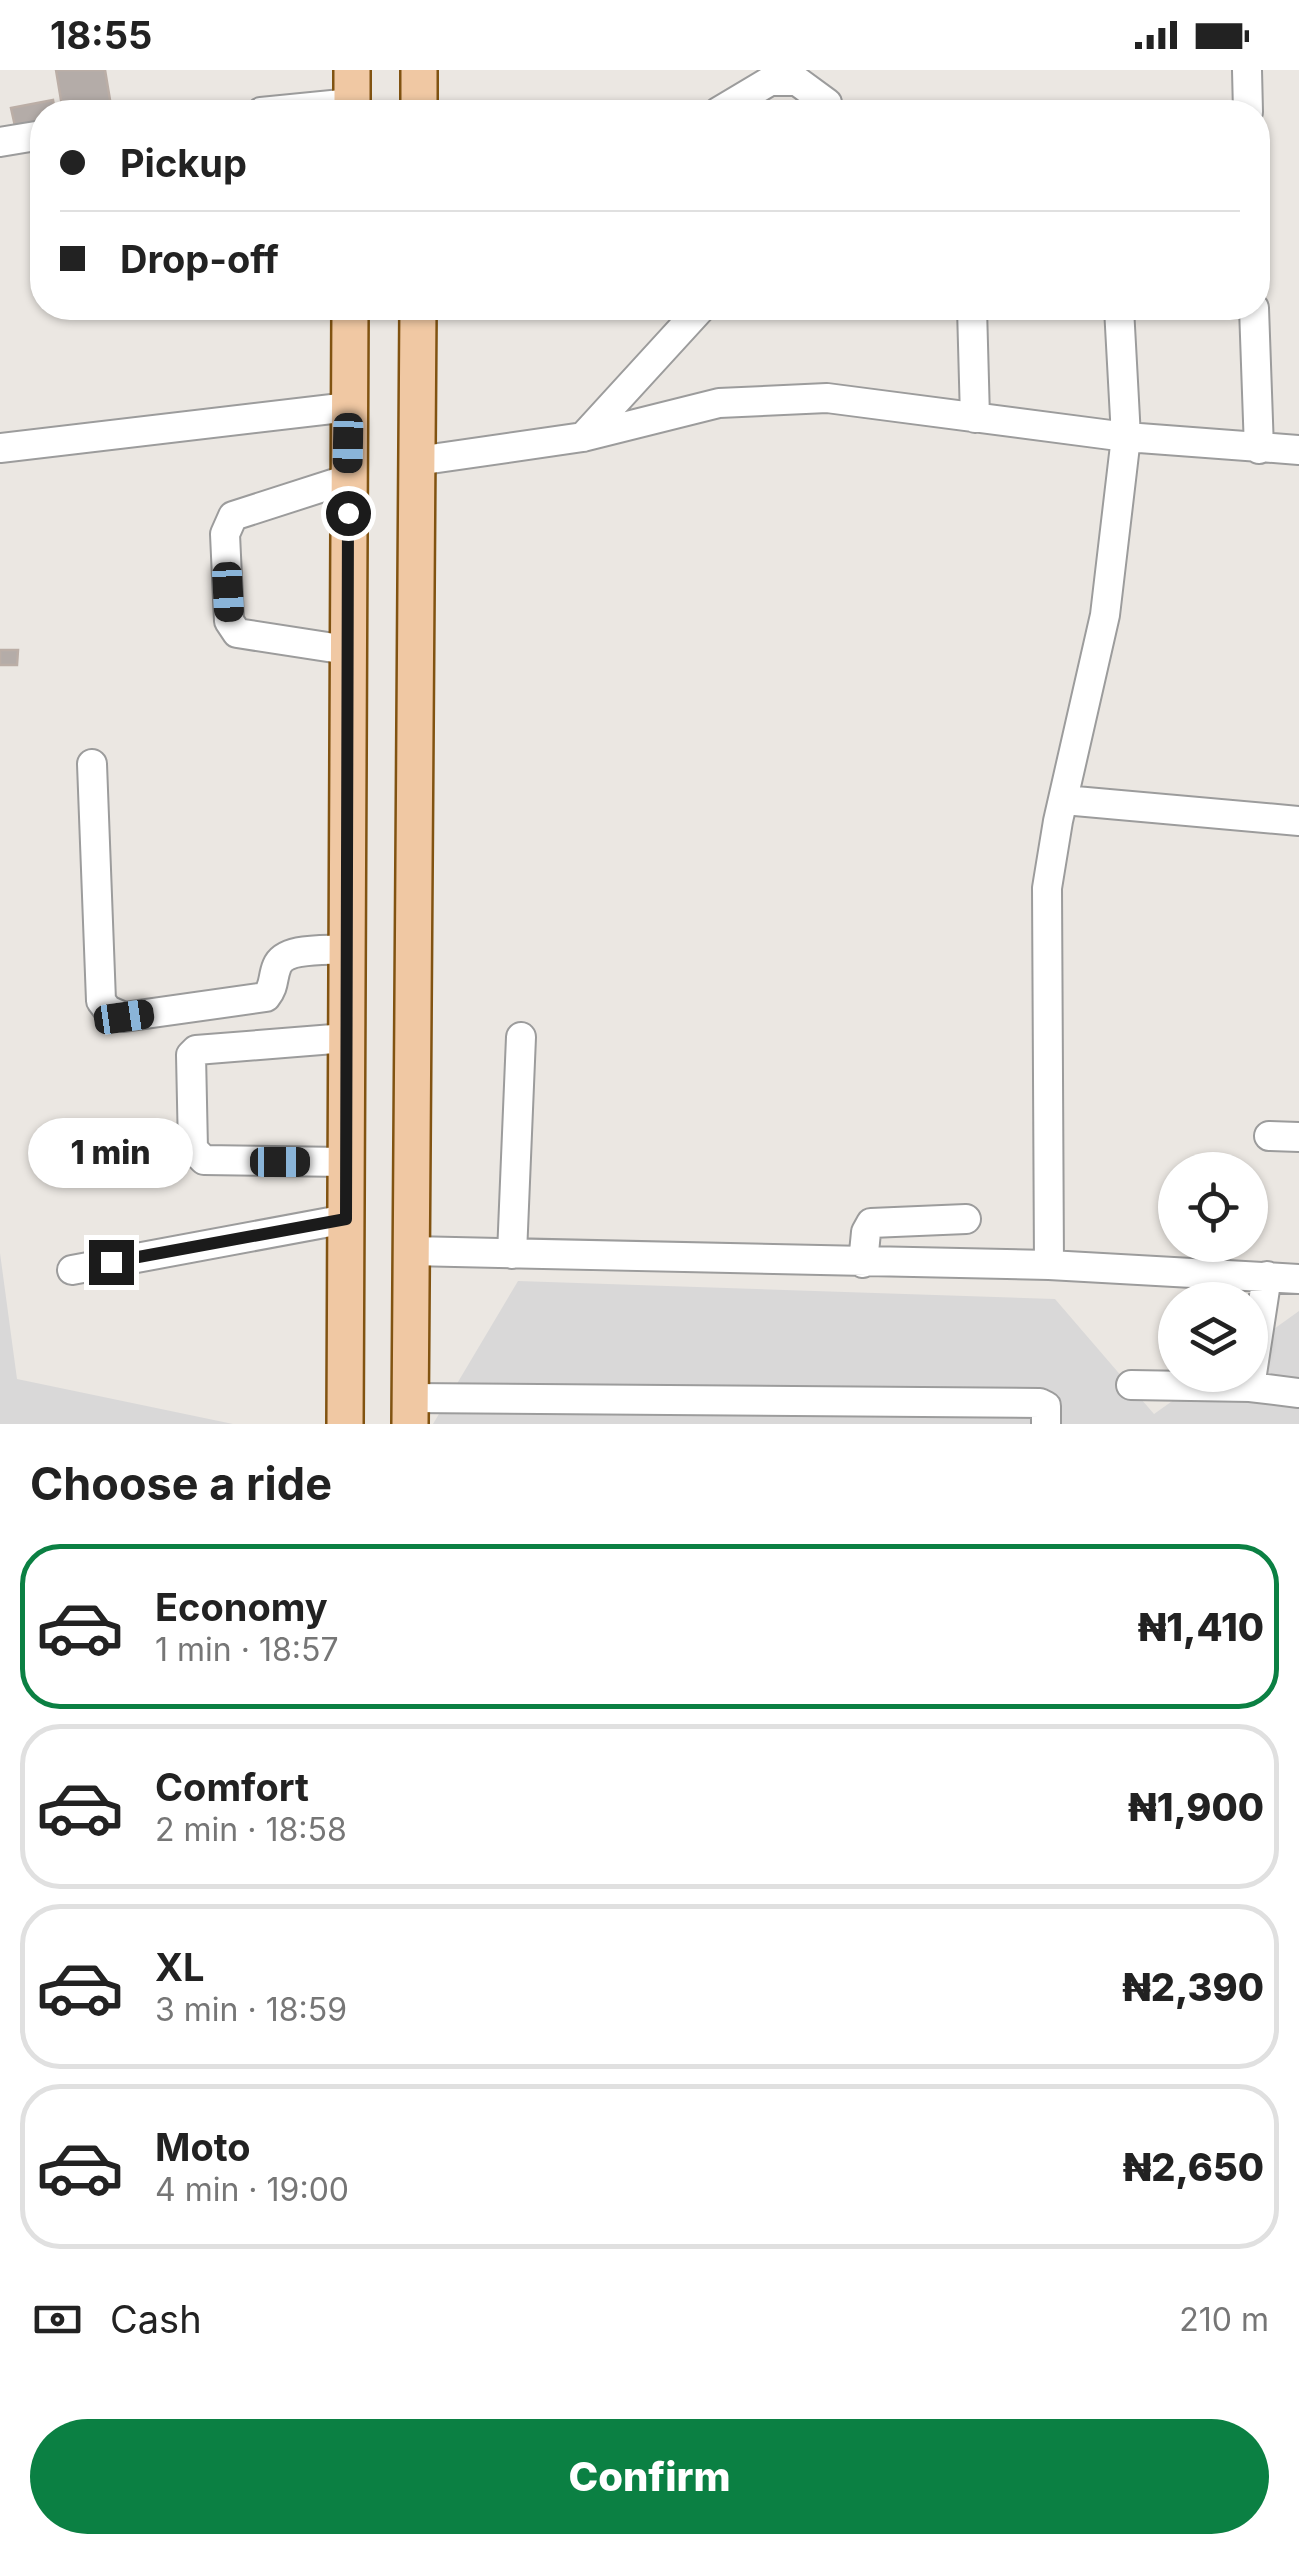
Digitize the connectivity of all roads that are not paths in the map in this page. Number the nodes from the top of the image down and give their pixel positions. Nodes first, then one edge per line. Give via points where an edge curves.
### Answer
1 (419, 70) edge
2 (1247, 70) edge
3 (352, 95) edge
4 (325, 100) edge
5 (419, 100) edge
6 (738, 100) edge
7 (824, 100) edge
8 (1248, 100) edge
9 (30, 137) edge
10 (0, 142) edge
11 (350, 320) edge
12 (418, 320) edge
13 (690, 320) edge
14 (972, 320) edge
15 (1121, 320) edge
16 (1254, 320) edge
17 (349, 407) junction
18 (976, 418) junction
19 (583, 437) junction
20 (1126, 438) junction
21 (0, 448) edge
22 (1258, 449) junction
23 (1299, 450) edge
24 (416, 461) junction
25 (348, 479) junction
26 (347, 650) junction
27 (92, 764) dead end
28 (1064, 800) junction
29 (1299, 821) edge
30 (346, 949) junction
31 (521, 1037) dead end
32 (346, 1038) junction
33 (1269, 1136) dead end
34 (1299, 1137) edge
35 (346, 1162) junction
36 (346, 1219) junction
37 (966, 1219) dead end
38 (411, 1251) junction
39 (512, 1254) junction
40 (863, 1262) junction
41 (1049, 1265) junction
42 (72, 1270) dead end
43 (1267, 1276) junction
44 (1299, 1279) edge
45 (1266, 1282) edge
46 (1131, 1385) dead end
47 (1158, 1386) edge
48 (1268, 1390) edge
49 (1299, 1393) edge
50 (410, 1411) edge
51 (345, 1424) edge
52 (1046, 1424) edge

1 - 5 main road
2 - 8 street
3 - 4 street
6 - 7 street via 770,81 798,82
9 - 10 street
11 - 17 main road
12 - 24 main road
13 - 19 street
14 - 18 street
15 - 20 street
16 - 22 street
17 - 21 street
17 - 25 main road
18 - 19 street via 827,398 719,403
18 - 20 street
19 - 24 street
20 - 22 street
20 - 28 street via 1105,614
22 - 23 street
24 - 38 main road
25 - 26 main road
25 - 26 street via 233,516 225,534 230,621 237,633
26 - 30 main road
27 - 30 street via 102,1001 108,1010 124,1017 266,997 282,958
28 - 29 street
28 - 41 street via 1047,888
30 - 32 main road
31 - 39 street
32 - 35 main road
32 - 35 street via 191,1055 193,1149 204,1160
33 - 34 street
35 - 36 main road
36 - 42 street
36 - 51 main road
37 - 40 street via 871,1224
38 - 39 street
38 - 50 main road
39 - 40 street
40 - 41 street
41 - 43 street
43 - 44 street
43 - 45 street
46 - 47 street
48 - 49 street
50 - 52 street via 1040,1403

